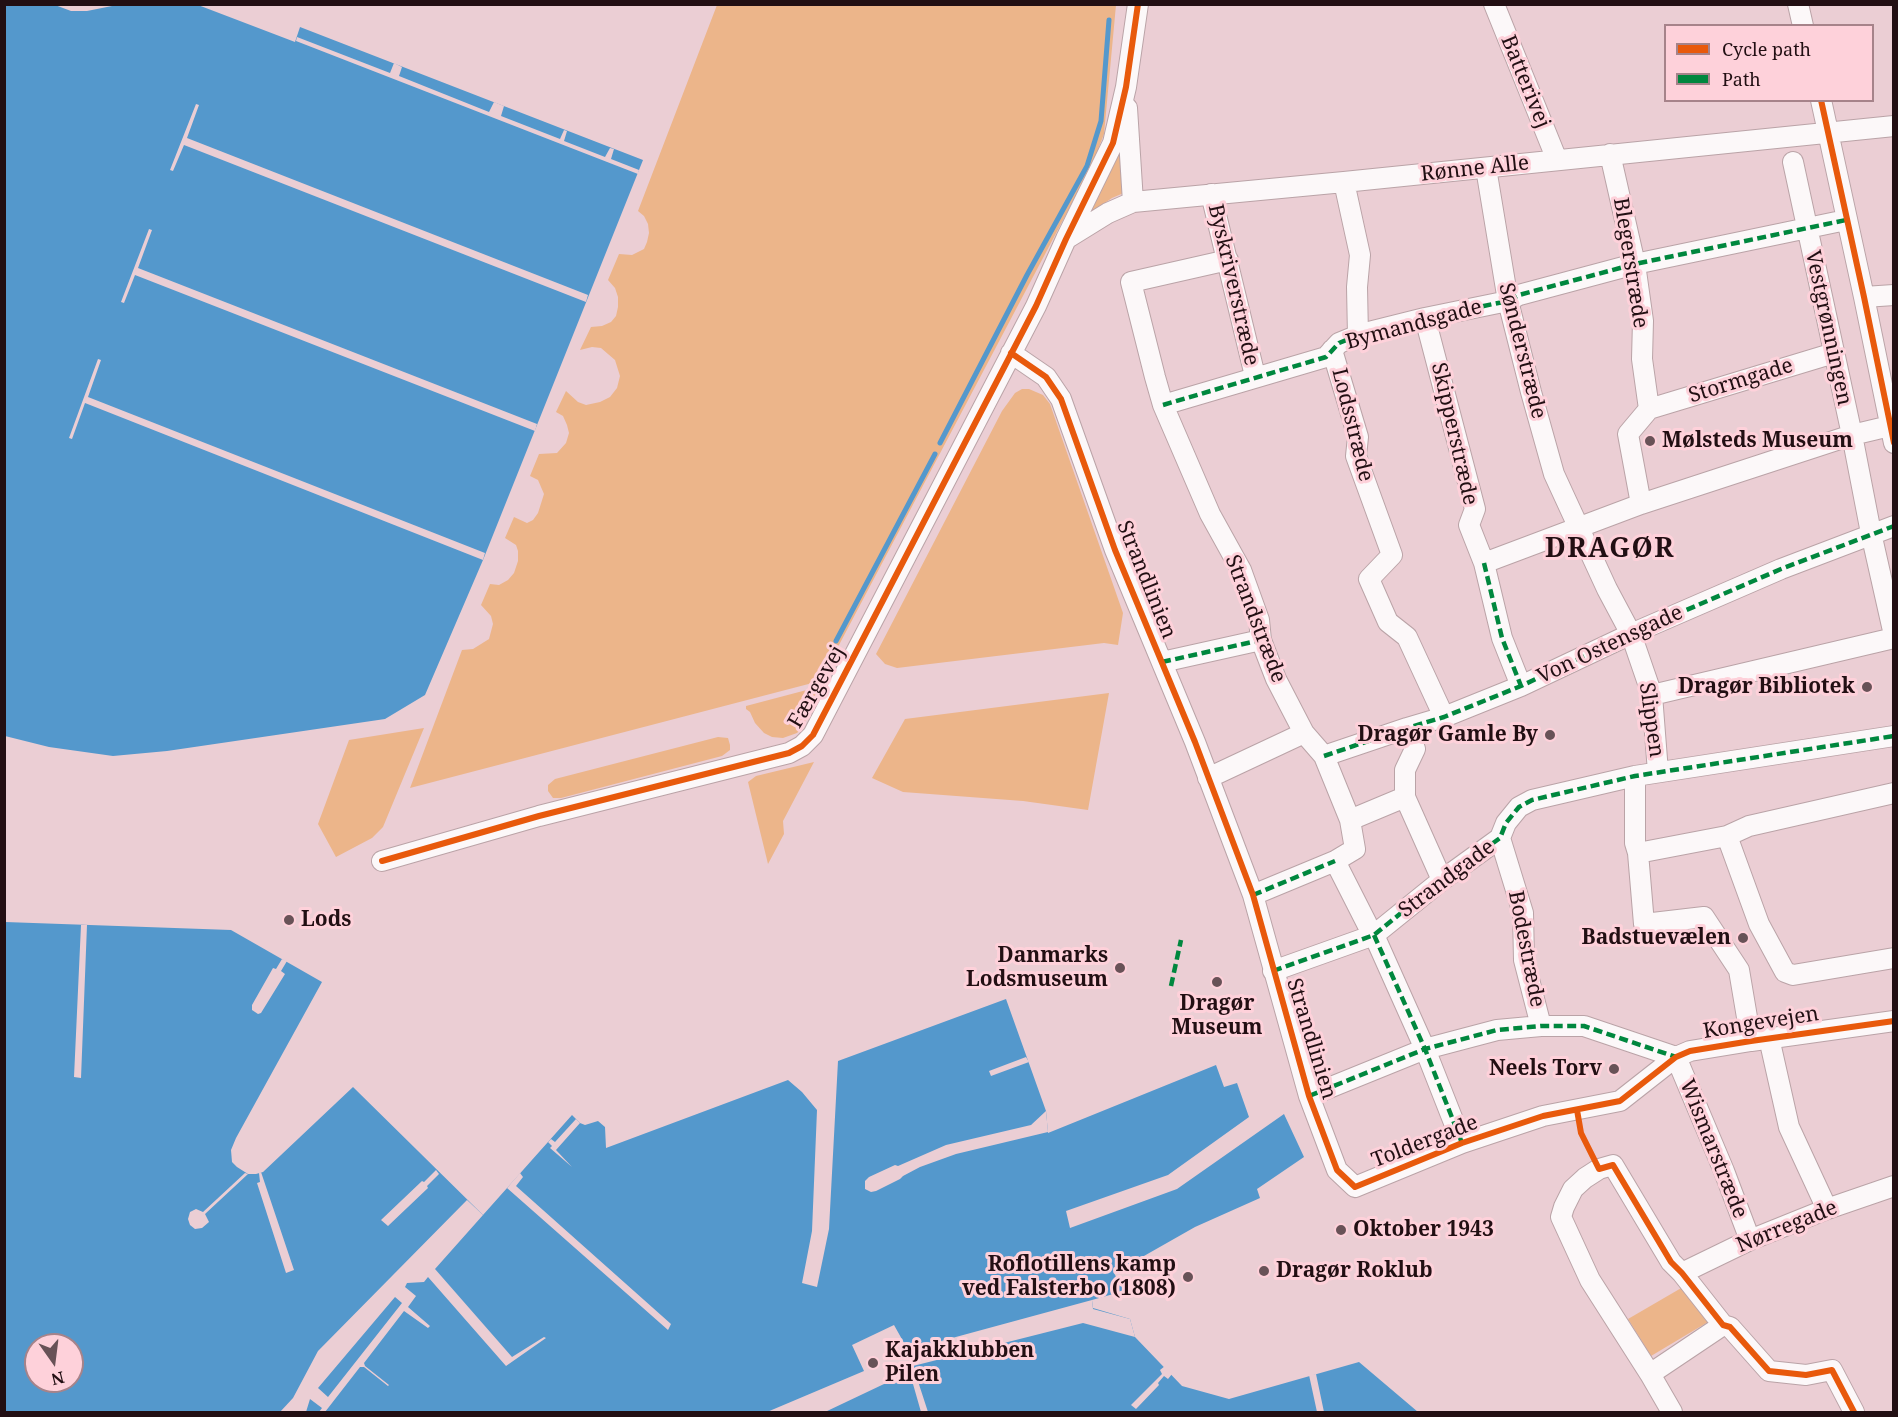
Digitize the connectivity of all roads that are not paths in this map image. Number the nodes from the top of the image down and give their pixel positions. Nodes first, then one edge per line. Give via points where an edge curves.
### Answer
1 (1138, 4) edge
2 (1494, 4) edge
3 (1798, 4) edge
4 (1803, 24) edge
5 (1126, 87) junction
6 (1821, 102) edge
7 (1893, 126) edge
8 (1828, 133) junction
9 (1610, 154) junction
10 (1557, 159) junction
11 (1792, 162) dead end
12 (1486, 168) junction
13 (1344, 182) junction
14 (1211, 194) junction
15 (1133, 202) junction
16 (1846, 220) junction
17 (1806, 229) junction
18 (1066, 239) junction
19 (1228, 260) junction
20 (1635, 264) junction
21 (1893, 295) edge
22 (1864, 297) junction
23 (1508, 301) junction
24 (1425, 318) junction
25 (1358, 336) junction
26 (1332, 350) junction
27 (1011, 353) junction
28 (1833, 353) junction
29 (1255, 376) junction
30 (1163, 405) junction
31 (1649, 409) junction
32 (1892, 431) edge
33 (1852, 435) junction
34 (1641, 504) junction
35 (1893, 526) edge
36 (1579, 528) junction
37 (1871, 533) junction
38 (1484, 563) junction
39 (1631, 634) junction
40 (1893, 637) edge
41 (1261, 640) junction
42 (1162, 662) junction
43 (1521, 686) junction
44 (1652, 695) junction
45 (1444, 717) junction
46 (1407, 728) junction
47 (1304, 733) junction
48 (1893, 736) edge
49 (1324, 756) junction
50 (1658, 772) junction
51 (1635, 776) junction
52 (1208, 778) junction
53 (1893, 793) edge
54 (1405, 797) junction
55 (1350, 820) junction
56 (1727, 836) junction
57 (1500, 838) junction
58 (1638, 853) junction
59 (382, 861) dead end
60 (1335, 861) junction
61 (1442, 880) junction
62 (1253, 895) junction
63 (1374, 935) junction
64 (1893, 958) edge
65 (1273, 971) junction
66 (1893, 1021) edge
67 (1541, 1026) junction
68 (1760, 1039) junction
69 (1425, 1049) junction
70 (1676, 1057) junction
71 (1309, 1096) junction
72 (1577, 1110) joint
73 (1462, 1143) junction
74 (1893, 1186) edge
75 (1355, 1187) joint
76 (1827, 1209) junction
77 (1750, 1240) junction
78 (1682, 1273) junction
79 (1723, 1325) junction
80 (1650, 1374) junction
81 (1672, 1413) edge
82 (1854, 1413) edge

1 - 5 street
2 - 10 street, Batterivej
3 - 4 street
5 - 15 street
5 - 18 street via 1113,143
6 - 8 street, Vestgrønningen
7 - 8 street, Rønne Alle
8 - 9 street, Rønne Alle
8 - 16 street, Vestgrønningen
9 - 10 street, Rønne Alle
9 - 20 street, Blegerstræde
10 - 12 street, Rønne Alle
11 - 17 street, Vestgrønningen
12 - 13 street, Rønne Alle
12 - 23 street, Sønderstræde
13 - 14 street, Rønne Alle
13 - 25 street via 1360,255
14 - 15 street, Rønne Alle
14 - 19 street, Byskriverstræde
15 - 18 street, Rønne Alle
16 - 17 street, Bymandsgade
16 - 22 street, Vestgrønningen
17 - 20 street, Bymandsgade
17 - 28 street, Vestgrønningen
18 - 27 street
19 - 29 street, Byskriverstræde
19 - 30 street, Strandstræde via 1131,282
20 - 23 street, Bymandsgade
20 - 31 street, Blegerstræde
21 - 22 street
22 - 32 street, Vestgrønningen
23 - 24 street, Bymandsgade
23 - 36 street, Sønderstræde via 1554,474
24 - 25 street, Bymandsgade
24 - 38 street, Skipperstræde via 1474,509 1469,525
25 - 26 street, Bymandsgade via 1338,343
26 - 29 street, Bymandsgade via 1326,357
26 - 45 street, Lodsstræde via 1358,437 1356,456 1392,555 1369,579 1388,622 1407,637
27 - 42 street, Strandlinien via 1046,377 1061,399 1114,550
27 - 59 street, Færgevej via 813,735 802,746 789,753 539,816
28 - 31 street, Stormgade
28 - 33 street, Vestgrønningen
29 - 30 street, Bymandsgade
30 - 41 street, Strandstræde via 1210,514 1241,570 1259,620
31 - 34 street via 1628,434
32 - 33 street
33 - 34 street
33 - 37 street, Vestgrønningen
34 - 36 street
35 - 37 street, Von Ostensgade
36 - 38 street
36 - 39 street, Sønderstræde
37 - 39 street, Von Ostensgade
37 - 40 street, Vestgrønningen
38 - 43 street, Skipperstræde via 1502,638
39 - 43 street, Von Ostensgade
39 - 44 street, Slippen
40 - 44 street
41 - 42 street
41 - 47 street, Strandstræde
42 - 52 street, Strandlinien
43 - 45 street, Von Ostensgade
44 - 50 street, Slippen
45 - 46 street, Von Ostensgade
46 - 49 street, Von Ostensgade
46 - 54 street via 1415,749 1405,770
47 - 49 street, Strandstræde
47 - 52 street
48 - 50 street, Strandgade
49 - 55 street, Strandstræde
50 - 51 street, Strandgade
51 - 57 street, Strandgade via 1532,800 1519,807
51 - 58 street
52 - 62 street, Strandlinien
53 - 56 street via 1749,826
54 - 55 street
54 - 61 street
55 - 60 street, Strandstræde via 1355,849
56 - 58 street
56 - 64 street via 1759,924 1785,972 1793,975
57 - 61 street, Strandgade
57 - 67 street, Bodestræde via 1523,913 1524,960
58 - 68 street via 1644,924 1704,917 1739,970
60 - 62 street
60 - 63 street
61 - 63 street, Strandgade
62 - 65 street, Strandlinien
63 - 65 street, Strandgade
63 - 69 street
65 - 71 street, Strandlinien
66 - 68 street, Kongevejen
67 - 69 street via 1497,1030
67 - 70 street via 1584,1026
68 - 70 street, Kongevejen
68 - 76 street via 1789,1126
69 - 71 street
69 - 73 street
70 - 72 street, Kongevejen via 1620,1101
70 - 77 street, Wismarstræde
71 - 75 street, Strandlinien via 1337,1170
72 - 73 street, Toldergade via 1543,1116
73 - 75 street, Toldergade
74 - 76 street, Nørregade
76 - 77 street, Nørregade
77 - 78 street, Nørregade
78 - 79 street
78 - 80 street via 1671,1262 1613,1165 1599,1169 1574,1190 1561,1217 1590,1280
79 - 80 street
79 - 82 street via 1730,1327 1769,1371 1806,1375 1832,1370
80 - 81 street

